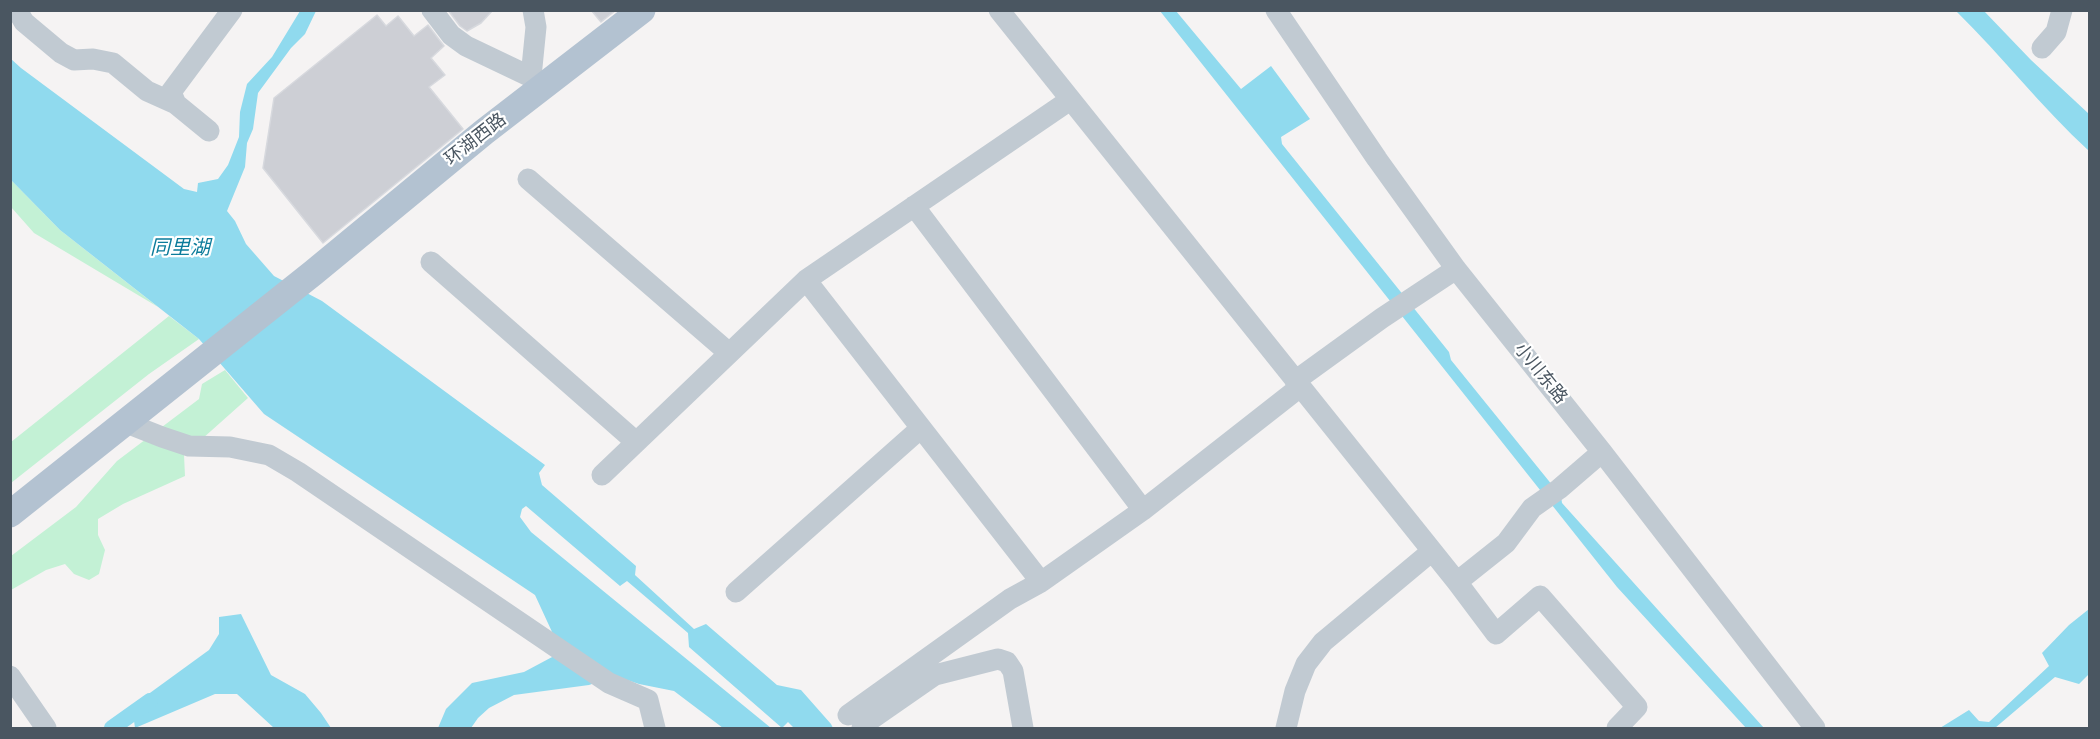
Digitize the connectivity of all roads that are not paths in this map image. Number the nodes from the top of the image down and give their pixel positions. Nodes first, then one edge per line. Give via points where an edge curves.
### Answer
1 (17, 10) edge
2 (232, 10) edge
3 (432, 10) edge
4 (533, 10) edge
5 (642, 10) edge
6 (999, 10) edge
7 (1276, 10) edge
8 (2062, 10) edge
9 (2042, 48) dead end
10 (536, 84) junction
11 (1070, 100) junction
12 (176, 104) junction
13 (209, 130) dead end
14 (528, 178) dead end
15 (914, 206) junction
16 (431, 262) dead end
17 (1456, 269) junction
18 (806, 280) junction
19 (729, 353) junction
20 (1297, 384) junction
21 (124, 422) junction
22 (921, 428) junction
23 (636, 442) junction
24 (1602, 452) junction
25 (602, 475) dead end
26 (1143, 510) junction
27 (10, 514) edge
28 (1432, 551) junction
29 (1041, 582) junction
30 (1458, 582) junction
31 (736, 592) dead end
32 (931, 667) junction
33 (10, 676) edge
34 (855, 722) edge
35 (46, 729) edge
36 (655, 729) edge
37 (1023, 729) edge
38 (1286, 729) edge
39 (1617, 729) edge
40 (1815, 729) edge

1 - 12 street via 24,22 61,53 74,60 113,63 147,91
2 - 12 street via 171,92
3 - 10 street via 451,35 466,46
4 - 10 street
5 - 10 main road, 环湖西路
6 - 11 street
7 - 17 street, 小川东路
8 - 9 street via 2056,32
10 - 21 main road, 环湖西路 via 313,273
11 - 15 street
11 - 20 street
12 - 13 street
14 - 19 street
15 - 18 street
15 - 26 street
16 - 23 street
17 - 20 street via 1382,318
17 - 24 street, 小川东路
18 - 19 street
18 - 22 street
19 - 23 street
20 - 26 street
20 - 28 street
21 - 27 main road, 环湖西路
21 - 36 street via 189,446 230,447 269,455 609,683 648,700
22 - 29 street
22 - 31 street
23 - 25 street
24 - 30 street via 1532,508 1506,543
24 - 40 street, 小川东路
26 - 29 street
28 - 30 street
28 - 38 street via 1323,642 1306,664
29 - 32 street via 1010,599
30 - 39 street via 1496,634 1540,596 1637,707
32 - 34 street
32 - 37 street via 998,659 1007,662 1013,671
33 - 35 street

